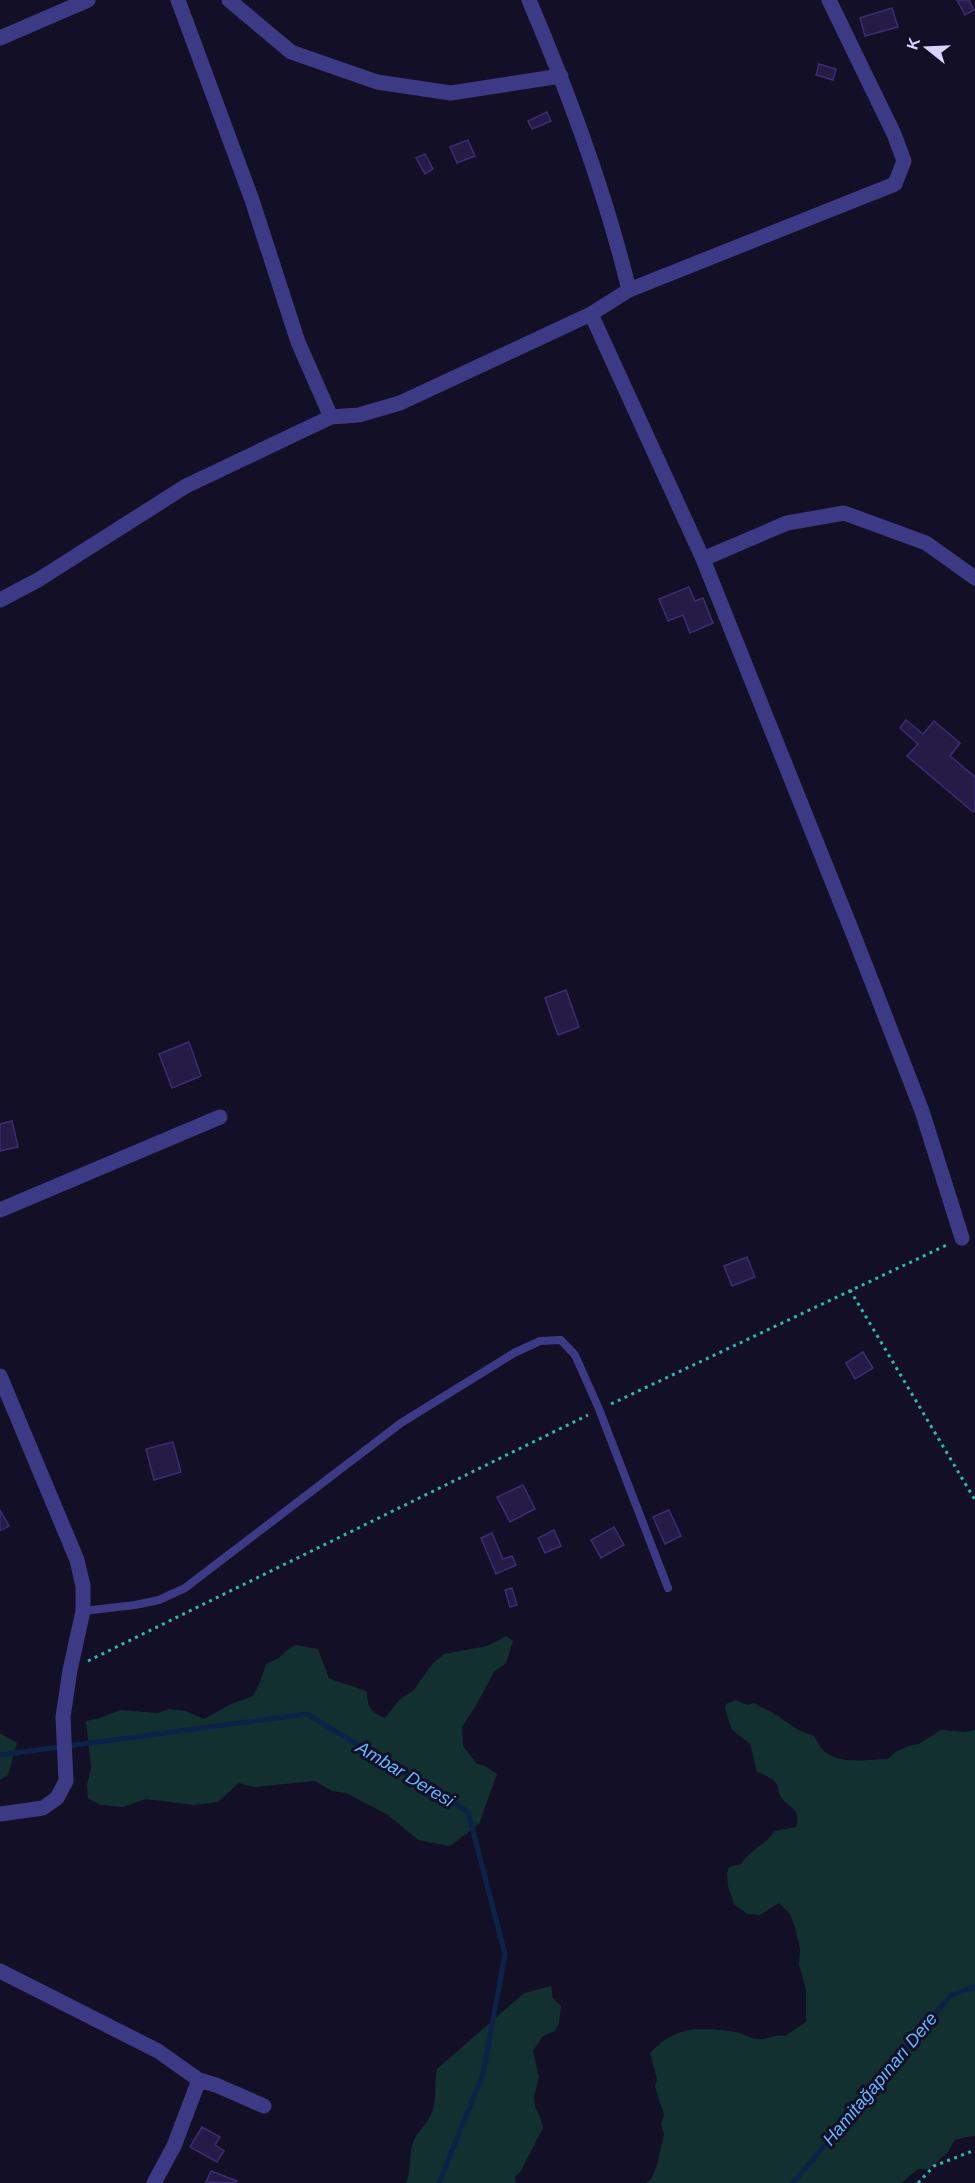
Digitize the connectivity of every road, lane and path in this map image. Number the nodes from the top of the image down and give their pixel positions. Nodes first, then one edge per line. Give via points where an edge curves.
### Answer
1 (88, 0) edge
2 (178, 0) edge
3 (229, 0) edge
4 (529, 0) edge
5 (829, 0) edge
6 (0, 38) edge
7 (561, 76) junction
8 (629, 290) junction
9 (591, 314) junction
10 (331, 417) junction
11 (703, 559) junction
12 (975, 578) edge
13 (0, 600) edge
14 (220, 1117) dead end
15 (0, 1210) edge
16 (962, 1238) joint
17 (850, 1290) junction
18 (0, 1376) edge
19 (599, 1409) junction
20 (975, 1500) edge
21 (668, 1588) dead end
22 (83, 1611) junction
23 (70, 1670) junction
24 (0, 1814) edge
25 (0, 1971) edge
26 (199, 2080) junction
27 (264, 2106) dead end
28 (975, 2150) edge
29 (154, 2183) edge
30 (918, 2183) edge

1 - 6 street
2 - 10 street via 252,200 298,342
3 - 7 street via 291,52 377,82 451,93
4 - 7 street
5 - 8 street via 904,161 895,184
7 - 8 street via 615,230
8 - 9 street
9 - 10 street via 400,403 359,415
9 - 11 street
10 - 13 street via 186,486
11 - 12 street via 787,524 844,513 926,543
11 - 16 street via 922,1111
14 - 15 street
16 - 17 path
17 - 19 path
17 - 20 path
18 - 22 street via 76,1560 83,1586
19 - 21 lane
19 - 22 lane via 575,1355 561,1340 540,1341 514,1353 401,1424 185,1588 143,1604
19 - 23 path
22 - 23 street
23 - 24 street via 63,1717 66,1781 57,1798 43,1808
25 - 26 street via 158,2051
26 - 27 street
26 - 29 street via 174,2146
28 - 30 path via 934,2166

